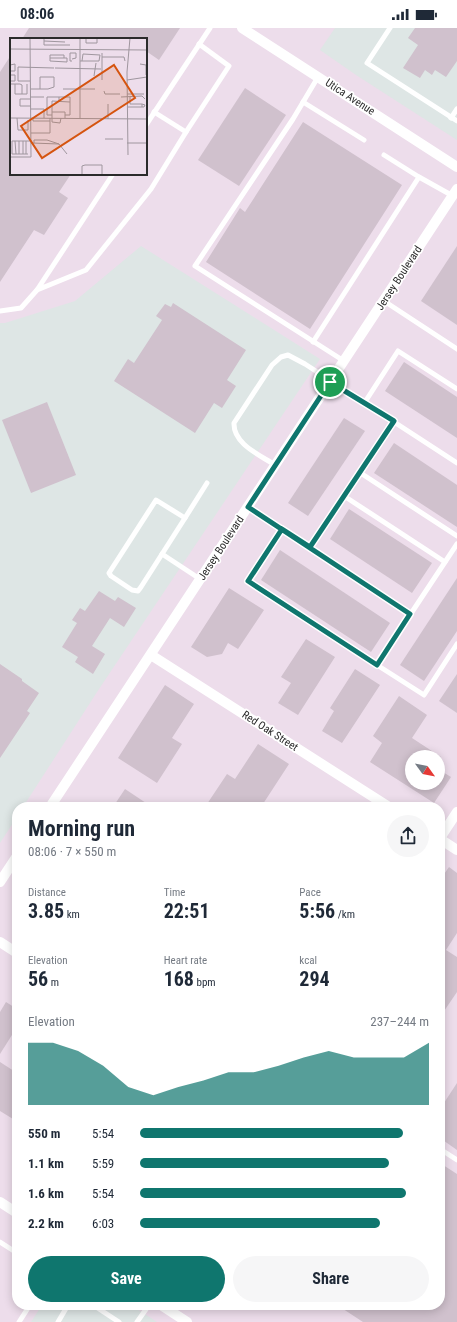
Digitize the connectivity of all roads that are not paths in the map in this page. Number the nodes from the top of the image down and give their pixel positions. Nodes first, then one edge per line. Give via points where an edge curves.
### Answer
1 (210, 28) edge
2 (242, 28) edge
3 (390, 28) edge
4 (199, 44) junction
5 (318, 77) junction
6 (303, 102) junction
7 (457, 109) edge
8 (154, 112) junction
9 (451, 118) junction
10 (457, 121) edge
11 (147, 123) edge
12 (186, 132) junction
13 (364, 140) dead end
14 (384, 155) dead end
15 (457, 167) edge
16 (112, 175) edge
17 (419, 177) junction
18 (455, 192) edge
19 (37, 290) junction
20 (384, 301) junction
21 (0, 311) edge
22 (313, 342) junction
23 (457, 349) edge
24 (344, 361) junction
25 (330, 382) junction
26 (457, 389) edge
27 (365, 402) junction
28 (394, 421) junction
29 (457, 463) edge
30 (276, 465) junction
31 (359, 472) junction
32 (208, 483) dead end
33 (344, 496) junction
34 (248, 507) junction
35 (185, 518) junction
36 (282, 529) junction
37 (457, 536) edge
38 (457, 544) edge
39 (310, 547) junction
40 (455, 552) edge
41 (162, 554) junction
42 (445, 562) junction
43 (200, 579) junction
44 (410, 614) junction
45 (457, 644) edge
46 (151, 655) junction
47 (377, 665) junction
48 (53, 802) edge
49 (381, 802) edge
50 (457, 812) edge
51 (445, 831) edge
52 (445, 842) edge
53 (457, 850) edge
54 (12, 864) edge
55 (0, 882) edge
56 (0, 942) edge
57 (12, 950) edge
58 (445, 1152) edge
59 (457, 1160) edge
60 (0, 1202) edge
61 (12, 1210) edge
62 (0, 1242) edge
63 (12, 1250) edge
64 (27, 1310) edge
65 (65, 1310) edge
66 (101, 1310) edge
67 (146, 1310) edge
68 (169, 1310) edge
69 (19, 1322) edge
70 (58, 1322) edge
71 (119, 1322) edge
72 (138, 1322) edge
73 (187, 1322) edge

1 - 4 lane
2 - 5 street, Utica Avenue
3 - 9 lane via 367,63
4 - 8 lane
4 - 12 lane via 230,66
5 - 6 lane
5 - 15 street, Utica Avenue
6 - 13 lane
6 - 22 lane via 195,266
7 - 9 lane
8 - 11 lane
8 - 12 lane
9 - 10 lane
12 - 19 lane via 152,188 86,270
14 - 17 lane
16 - 19 lane
17 - 18 lane
17 - 22 lane
18 - 20 street, Jersey Boulevard
19 - 21 lane via 21,308
20 - 23 lane
20 - 24 street, Jersey Boulevard
22 - 24 lane
24 - 25 street, Jersey Boulevard
25 - 27 lane
25 - 30 street, Jersey Boulevard
25 - 30 lane via 288,355 282,357 272,365 234,423 240,440
26 - 27 lane via 398,351
27 - 28 lane
28 - 29 lane
28 - 31 lane
30 - 34 street, Jersey Boulevard
31 - 33 lane
31 - 37 lane
32 - 35 lane
33 - 39 lane
33 - 42 lane
34 - 36 lane
34 - 43 street, Jersey Boulevard
35 - 41 lane
35 - 41 lane via 156,500 109,573 132,590 138,591
36 - 39 lane
36 - 47 lane via 248,581
38 - 40 lane
39 - 44 lane
40 - 42 lane
41 - 43 lane
42 - 44 lane
43 - 46 street, Jersey Boulevard
44 - 47 lane
45 - 47 lane via 424,695
46 - 48 street, Jersey Boulevard
46 - 49 street, Red Oak Street
50 - 51 street
52 - 53 street
54 - 55 street
56 - 57 street
58 - 59 lane
60 - 61 street
62 - 63 lane
64 - 69 lane
65 - 70 lane
66 - 71 lane
67 - 72 lane
68 - 73 street

